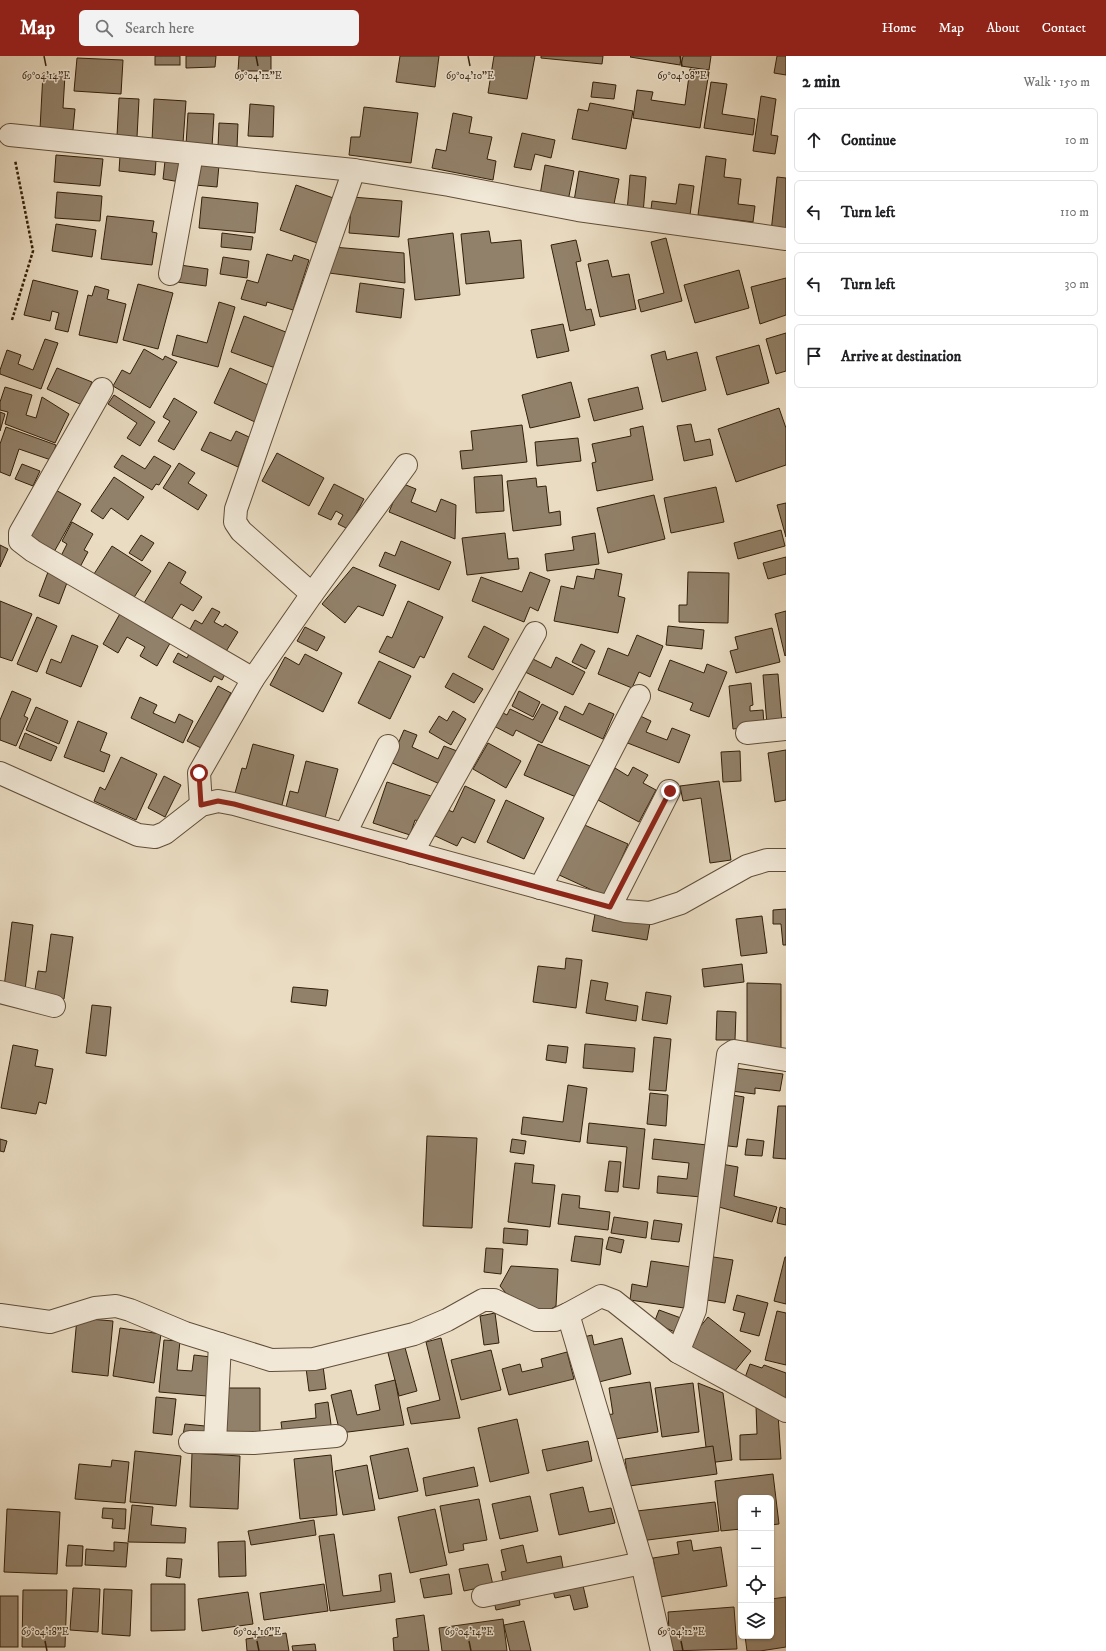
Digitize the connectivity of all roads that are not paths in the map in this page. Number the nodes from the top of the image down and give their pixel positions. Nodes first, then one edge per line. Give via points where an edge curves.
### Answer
1 (10, 135) road end
2 (192, 154) junction
3 (354, 170) junction
4 (786, 239) edge
5 (170, 274) dead end
6 (102, 389) dead end
7 (406, 465) dead end
8 (312, 594) junction
9 (535, 633) dead end
10 (253, 679) junction
11 (639, 696) dead end
12 (786, 729) edge
13 (747, 733) dead end
14 (388, 746) dead end
15 (0, 773) edge
16 (670, 791) dead end
17 (201, 805) junction
18 (345, 834) junction
19 (412, 852) junction
20 (786, 860) edge
21 (540, 888) junction
22 (610, 907) junction
23 (0, 992) edge
24 (54, 1006) dead end
25 (786, 1060) edge
26 (568, 1314) junction
27 (0, 1316) edge
28 (220, 1344) junction
29 (678, 1352) junction
30 (786, 1411) edge
31 (336, 1436) dead end
32 (190, 1442) dead end
33 (215, 1442) junction
34 (642, 1563) junction
35 (483, 1596) dead end
36 (662, 1651) edge

1 - 2 street
2 - 3 street
2 - 5 street
3 - 4 street via 578,210
3 - 8 street via 236,509 235,522 241,531
6 - 10 street via 20,533 20,541
7 - 8 street
8 - 10 street
9 - 19 street
10 - 17 street via 199,773
11 - 21 street
12 - 13 street
14 - 18 street
15 - 17 street via 138,835 154,838 165,833
16 - 22 street
17 - 18 street via 218,801 234,804
18 - 19 street
19 - 21 street
20 - 22 street via 767,860 747,866 681,903 650,912 624,911
21 - 22 street
23 - 24 street
25 - 29 street via 734,1051 728,1054 695,1310
26 - 28 street via 555,1320 536,1320 494,1300 483,1300 447,1320 414,1334 314,1359 271,1360
26 - 29 street via 601,1296 614,1301
26 - 34 street
27 - 28 street via 50,1322 95,1308 116,1306
28 - 33 street
29 - 30 street
31 - 33 street via 254,1443
32 - 33 street
34 - 35 street
34 - 36 street

